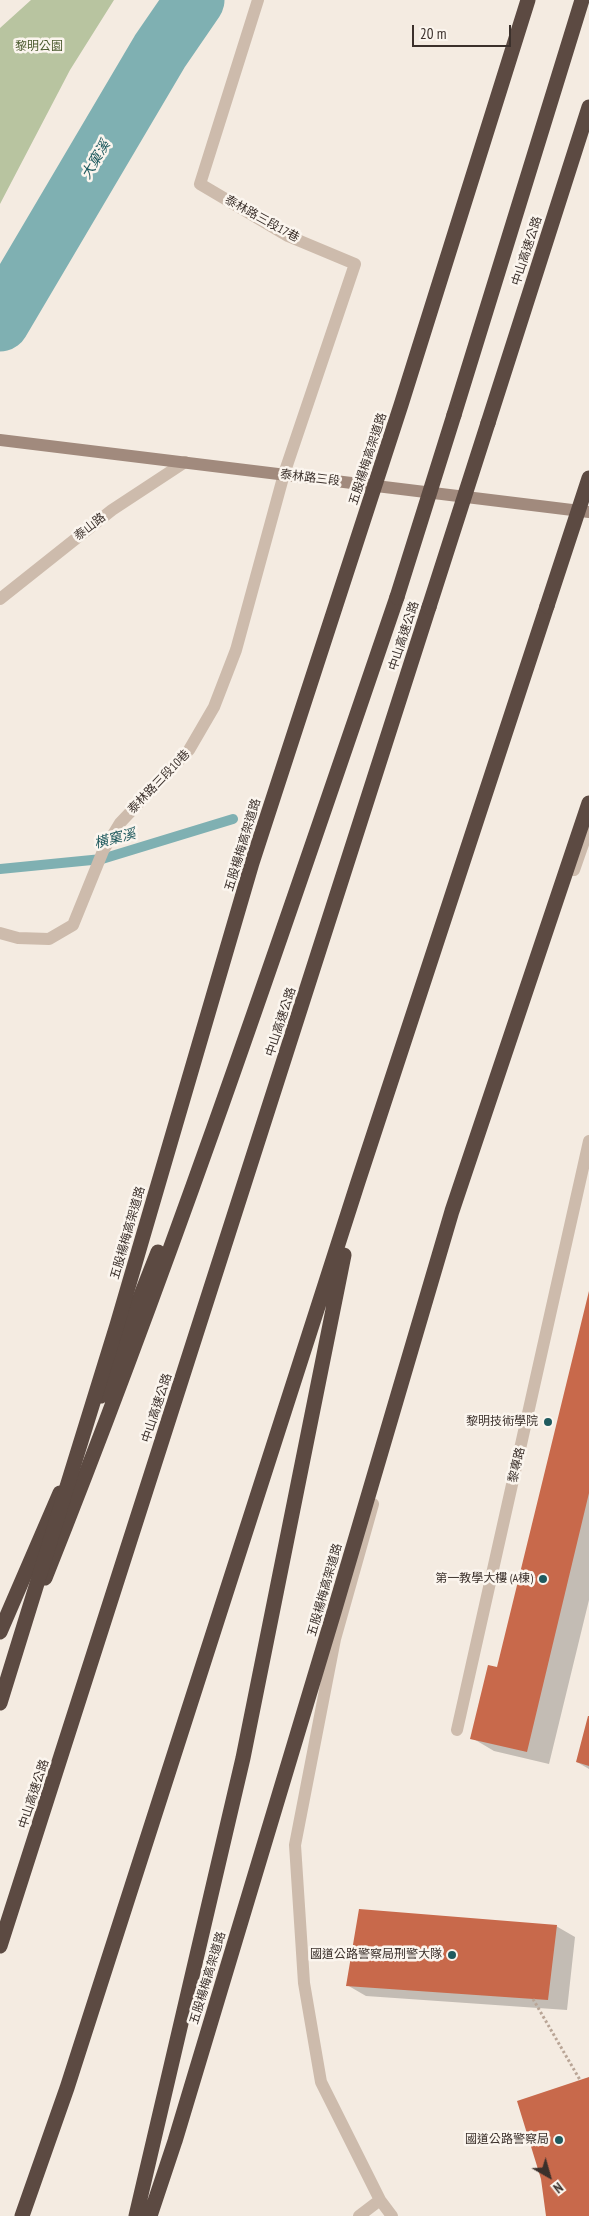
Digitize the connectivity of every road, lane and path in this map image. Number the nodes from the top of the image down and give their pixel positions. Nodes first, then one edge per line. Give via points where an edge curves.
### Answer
1 (258, 0) edge
2 (528, 0) edge
3 (582, 0) edge
4 (589, 107) edge
5 (0, 440) edge
6 (185, 462) junction
7 (284, 474) junction
8 (589, 478) edge
9 (589, 512) edge
10 (0, 599) edge
11 (589, 803) edge
12 (589, 827) edge
13 (291, 908) junction
14 (0, 933) edge
15 (589, 1141) edge
16 (358, 1182) junction
17 (0, 1632) edge
18 (0, 1690) edge
19 (0, 1703) edge
20 (457, 1730) dead end
21 (0, 1946) edge
22 (533, 1999) dead end
23 (580, 2080) dead end
24 (380, 2200) junction
25 (22, 2216) edge
26 (136, 2216) edge
27 (150, 2216) edge
28 (359, 2216) edge
29 (392, 2216) edge

1 - 7 street, 泰林路三段17巷 via 200,184 288,236 354,264
2 - 19 highway, 五股楊梅高架道路, bridge via 402,405 252,863 117,1325
3 - 13 highway, bridge via 397,597
4 - 21 highway, 中山高速公路, bridge
5 - 6 main road, 泰林路三段
6 - 7 main road, 泰林路三段
6 - 10 street, 泰山路 via 112,510
7 - 9 main road, 泰林路三段
7 - 14 street, 泰林路三段10巷 via 236,650 214,707 190,750 120,823 103,851 73,925 49,939 18,938
8 - 16 highway, bridge
11 - 27 highway, 五股楊梅高架道路 via 452,1211
12 - 24 street via 454,1227 396,1424 335,1639 295,1845 304,1983 321,2082
13 - 17 highway via 123,1344
13 - 18 highway via 154,1294
15 - 20 street, 黎專路
16 - 25 highway via 67,2088
16 - 26 highway via 242,1758
22 - 23 path
24 - 28 street
24 - 29 street

